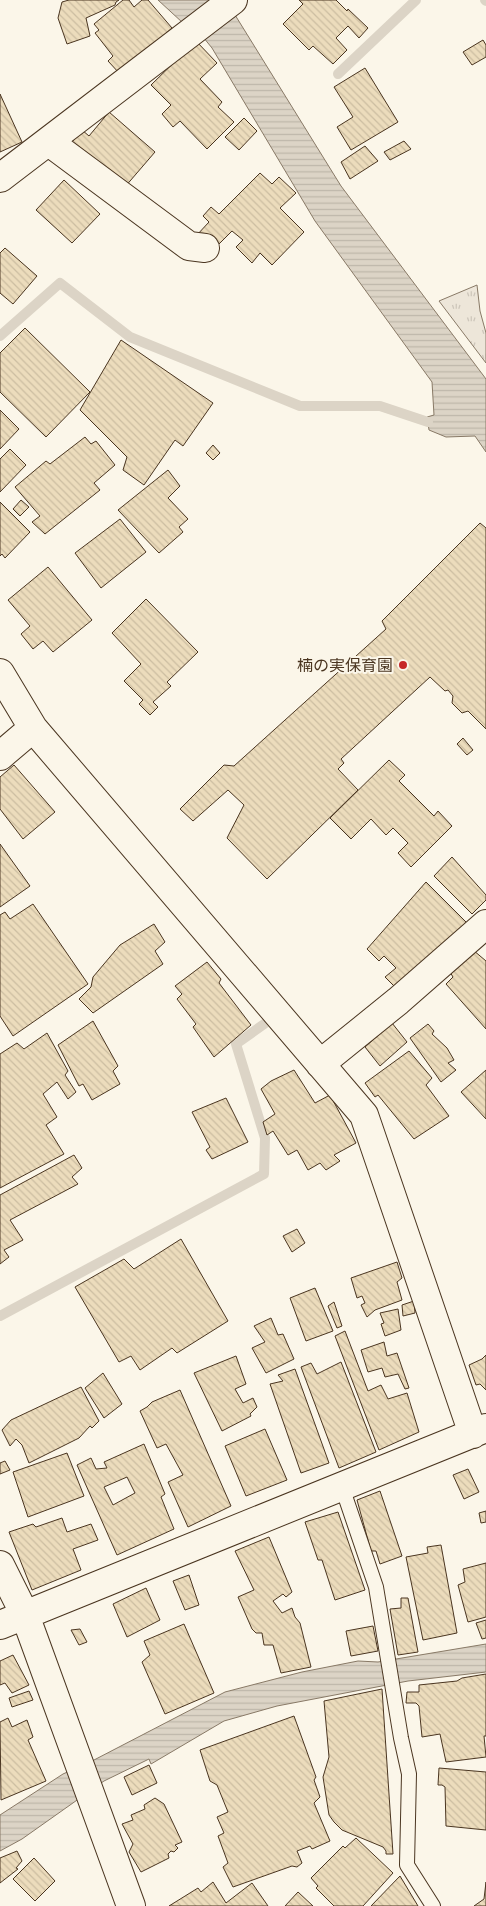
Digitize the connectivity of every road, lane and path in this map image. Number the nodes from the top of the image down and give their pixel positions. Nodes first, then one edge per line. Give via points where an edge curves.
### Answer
1 (233, 0) edge
2 (49, 142) junction
3 (0, 178) edge
4 (205, 248) dead end
5 (0, 673) edge
6 (33, 728) junction
7 (0, 756) edge
8 (486, 924) edge
9 (320, 1064) junction
10 (479, 1431) edge
11 (342, 1487) junction
12 (0, 1565) edge
13 (25, 1615) junction
14 (0, 1624) edge
15 (131, 1906) edge
16 (433, 1906) edge

1 - 2 street
2 - 3 street
2 - 4 street via 189,246
5 - 6 street
6 - 7 street
6 - 9 street
8 - 9 street
9 - 10 street via 364,1115
10 - 11 street
11 - 13 street
11 - 16 lane via 376,1587 409,1774 407,1865
12 - 13 street
13 - 14 street
13 - 15 street

